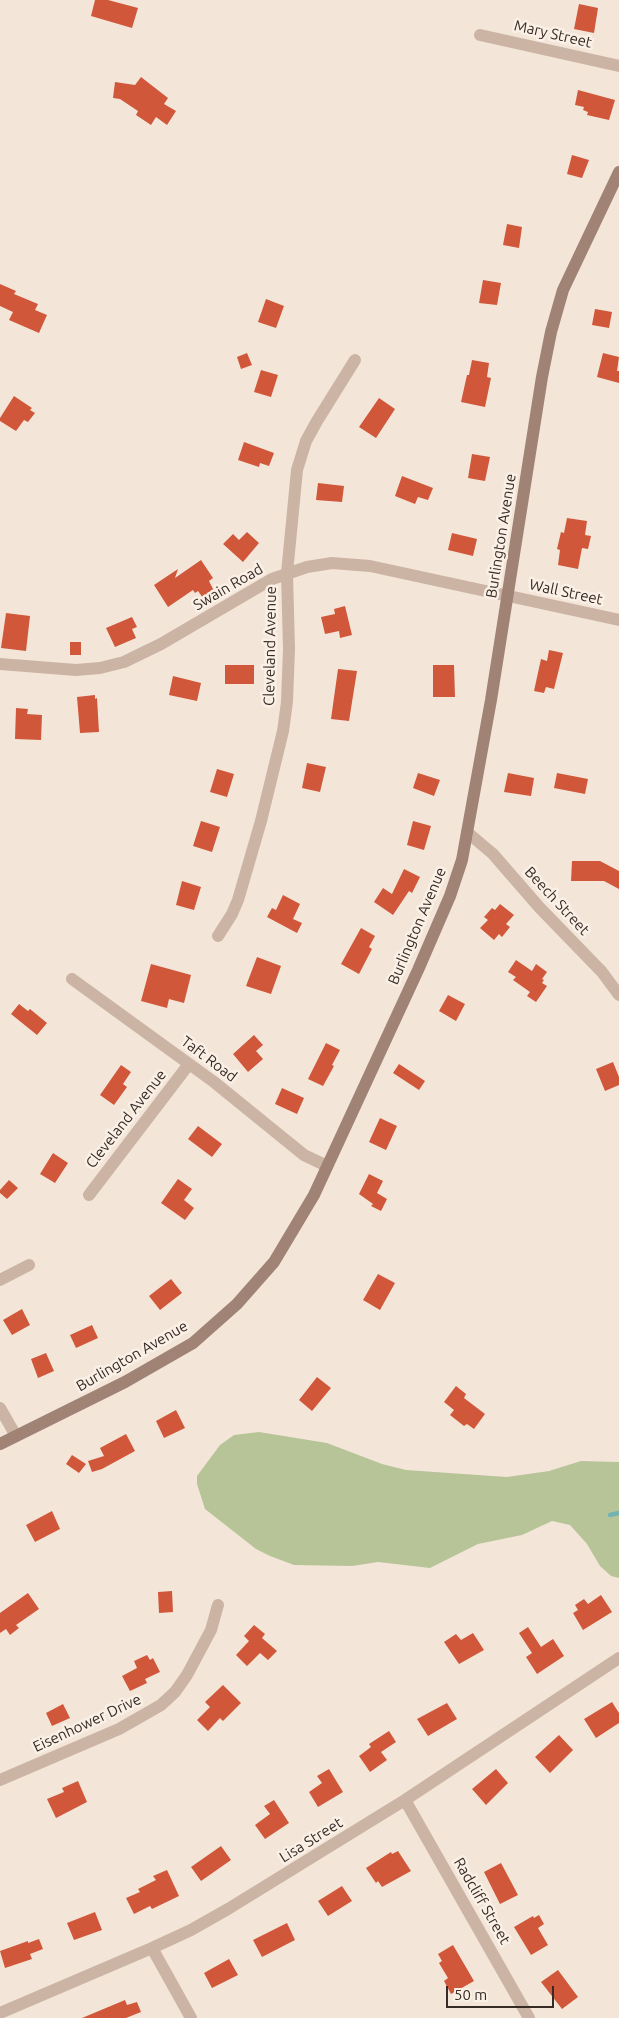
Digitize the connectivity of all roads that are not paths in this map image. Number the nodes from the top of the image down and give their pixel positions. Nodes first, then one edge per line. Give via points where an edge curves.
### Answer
1 (480, 35) dead end
2 (619, 66) edge
3 (619, 172) edge
4 (355, 360) dead end
5 (287, 573) junction
6 (507, 596) junction
7 (619, 620) edge
8 (0, 664) edge
9 (467, 832) junction
10 (218, 936) dead end
11 (72, 979) dead end
12 (615, 979) edge
13 (619, 995) edge
14 (189, 1064) junction
15 (327, 1166) junction
16 (89, 1195) dead end
17 (29, 1265) dead end
18 (0, 1280) edge
19 (0, 1408) edge
20 (16, 1436) junction
21 (0, 1444) edge
22 (218, 1605) dead end
23 (619, 1658) edge
24 (0, 1780) edge
25 (405, 1800) junction
26 (152, 1948) junction
27 (0, 2013) edge
28 (191, 2018) edge
29 (529, 2018) edge

1 - 2 street, Mary Street
3 - 6 main road, Burlington Avenue via 558,306 542,377
4 - 5 street, Cleveland Avenue via 317,421 300,459
5 - 6 street, Swain Road via 332,563 361,564
5 - 8 street, Swain Road via 124,662 76,670
5 - 10 street, Cleveland Avenue via 287,702 280,748 238,900
6 - 7 street, Wall Street
6 - 9 main road, Burlington Avenue
9 - 12 street, Beech Street via 494,854 592,962
9 - 15 main road, Burlington Avenue via 450,896
11 - 14 street, Taft Road
12 - 13 street, Beech Street
14 - 15 street, Taft Road via 304,1155
14 - 16 street, Cleveland Avenue
15 - 20 main road, Burlington Avenue via 301,1219 274,1262 214,1326 159,1363
17 - 18 street
19 - 20 street
20 - 21 main road, Burlington Avenue
22 - 24 street, Eisenhower Drive via 211,1630 187,1675 161,1705 119,1729
23 - 25 street, Lisa Street
25 - 26 street, Lisa Street via 228,1909
25 - 29 street, Radcliff Street
26 - 27 street, Lisa Street
26 - 28 street

